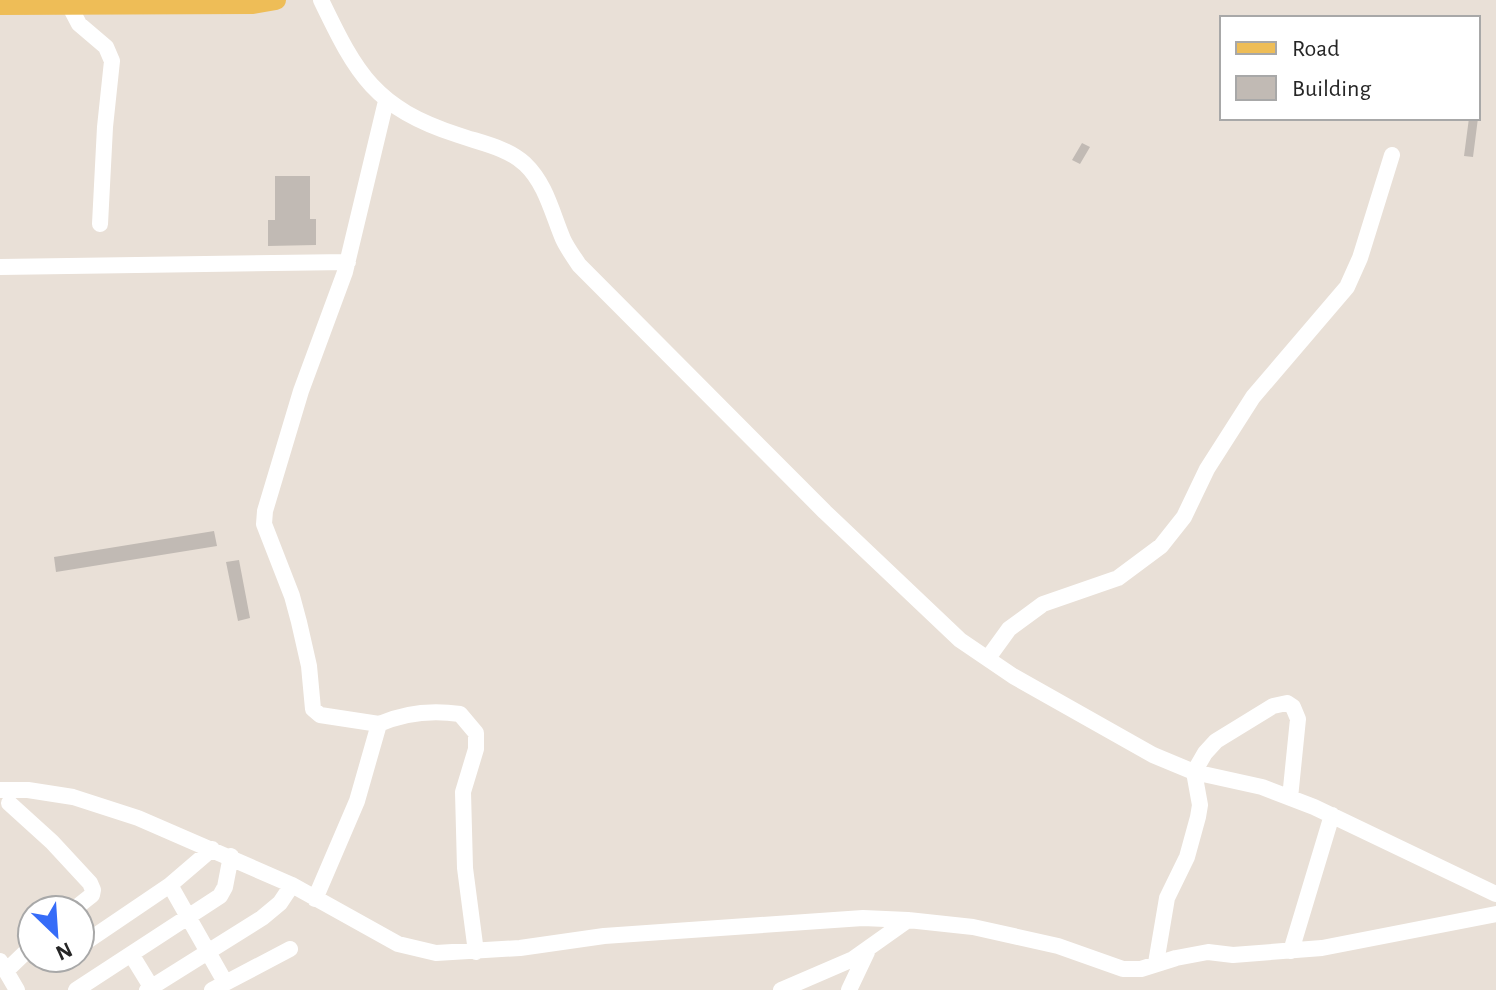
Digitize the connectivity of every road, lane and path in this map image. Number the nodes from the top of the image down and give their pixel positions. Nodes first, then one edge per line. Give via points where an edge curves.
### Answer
1 (276, 0) edge
2 (321, 0) edge
3 (99, 2) edge
4 (61, 3) edge
5 (0, 5) edge
6 (386, 101) junction
7 (1392, 155) dead end
8 (100, 224) dead end
9 (348, 262) junction
10 (0, 267) edge
11 (988, 658) junction
12 (379, 724) junction
13 (1194, 772) junction
14 (1290, 798) junction
15 (5, 800) edge
16 (1332, 815) junction
17 (212, 849) junction
18 (231, 856) junction
19 (170, 885) junction
20 (292, 885) junction
21 (92, 894) edge
22 (1496, 894) edge
23 (315, 899) junction
24 (1496, 914) edge
25 (188, 917) junction
26 (908, 920) junction
27 (96, 935) edge
28 (290, 949) dead end
29 (867, 950) junction
30 (206, 951) junction
31 (1291, 951) junction
32 (476, 952) junction
33 (131, 954) junction
34 (1156, 963) junction
35 (3, 966) edge
36 (218, 986) edge
37 (151, 989) edge
38 (17, 990) edge
39 (76, 990) edge
40 (781, 990) edge
41 (849, 990) edge

1 - 3 main road
2 - 6 street via 360,73
3 - 4 main road
4 - 5 main road
4 - 8 street via 106,47 112,61
6 - 9 street
6 - 11 street via 421,121 499,148 523,162 539,180 579,265 929,613
7 - 11 street via 1347,287 1253,397 1184,517 1161,546 1118,578 1043,604 1009,629
9 - 10 street
9 - 12 street via 301,391 264,524 299,622 313,709 320,715
11 - 13 street via 1153,755
12 - 23 street via 357,801
12 - 32 street via 443,711 460,714 476,733 463,792 465,868
13 - 14 street
13 - 14 street via 1216,741 1287,703 1298,719
13 - 34 street via 1198,817 1187,857 1167,898
14 - 16 street
15 - 17 street via 73,797
15 - 21 street via 60,850 90,883
16 - 22 street
16 - 31 street
17 - 18 street
17 - 19 street
18 - 20 street
18 - 25 street via 220,896
19 - 25 street
19 - 27 street
20 - 23 street
20 - 30 street via 262,918
23 - 32 street via 398,944 436,953
24 - 31 street
25 - 30 street
25 - 33 street
26 - 29 street
26 - 32 street via 863,918 604,936
26 - 34 street via 1023,938 1123,969
28 - 36 street
29 - 40 street
29 - 41 street
30 - 36 street
30 - 37 street
31 - 34 street via 1208,952
33 - 37 street
33 - 39 street
35 - 38 street

